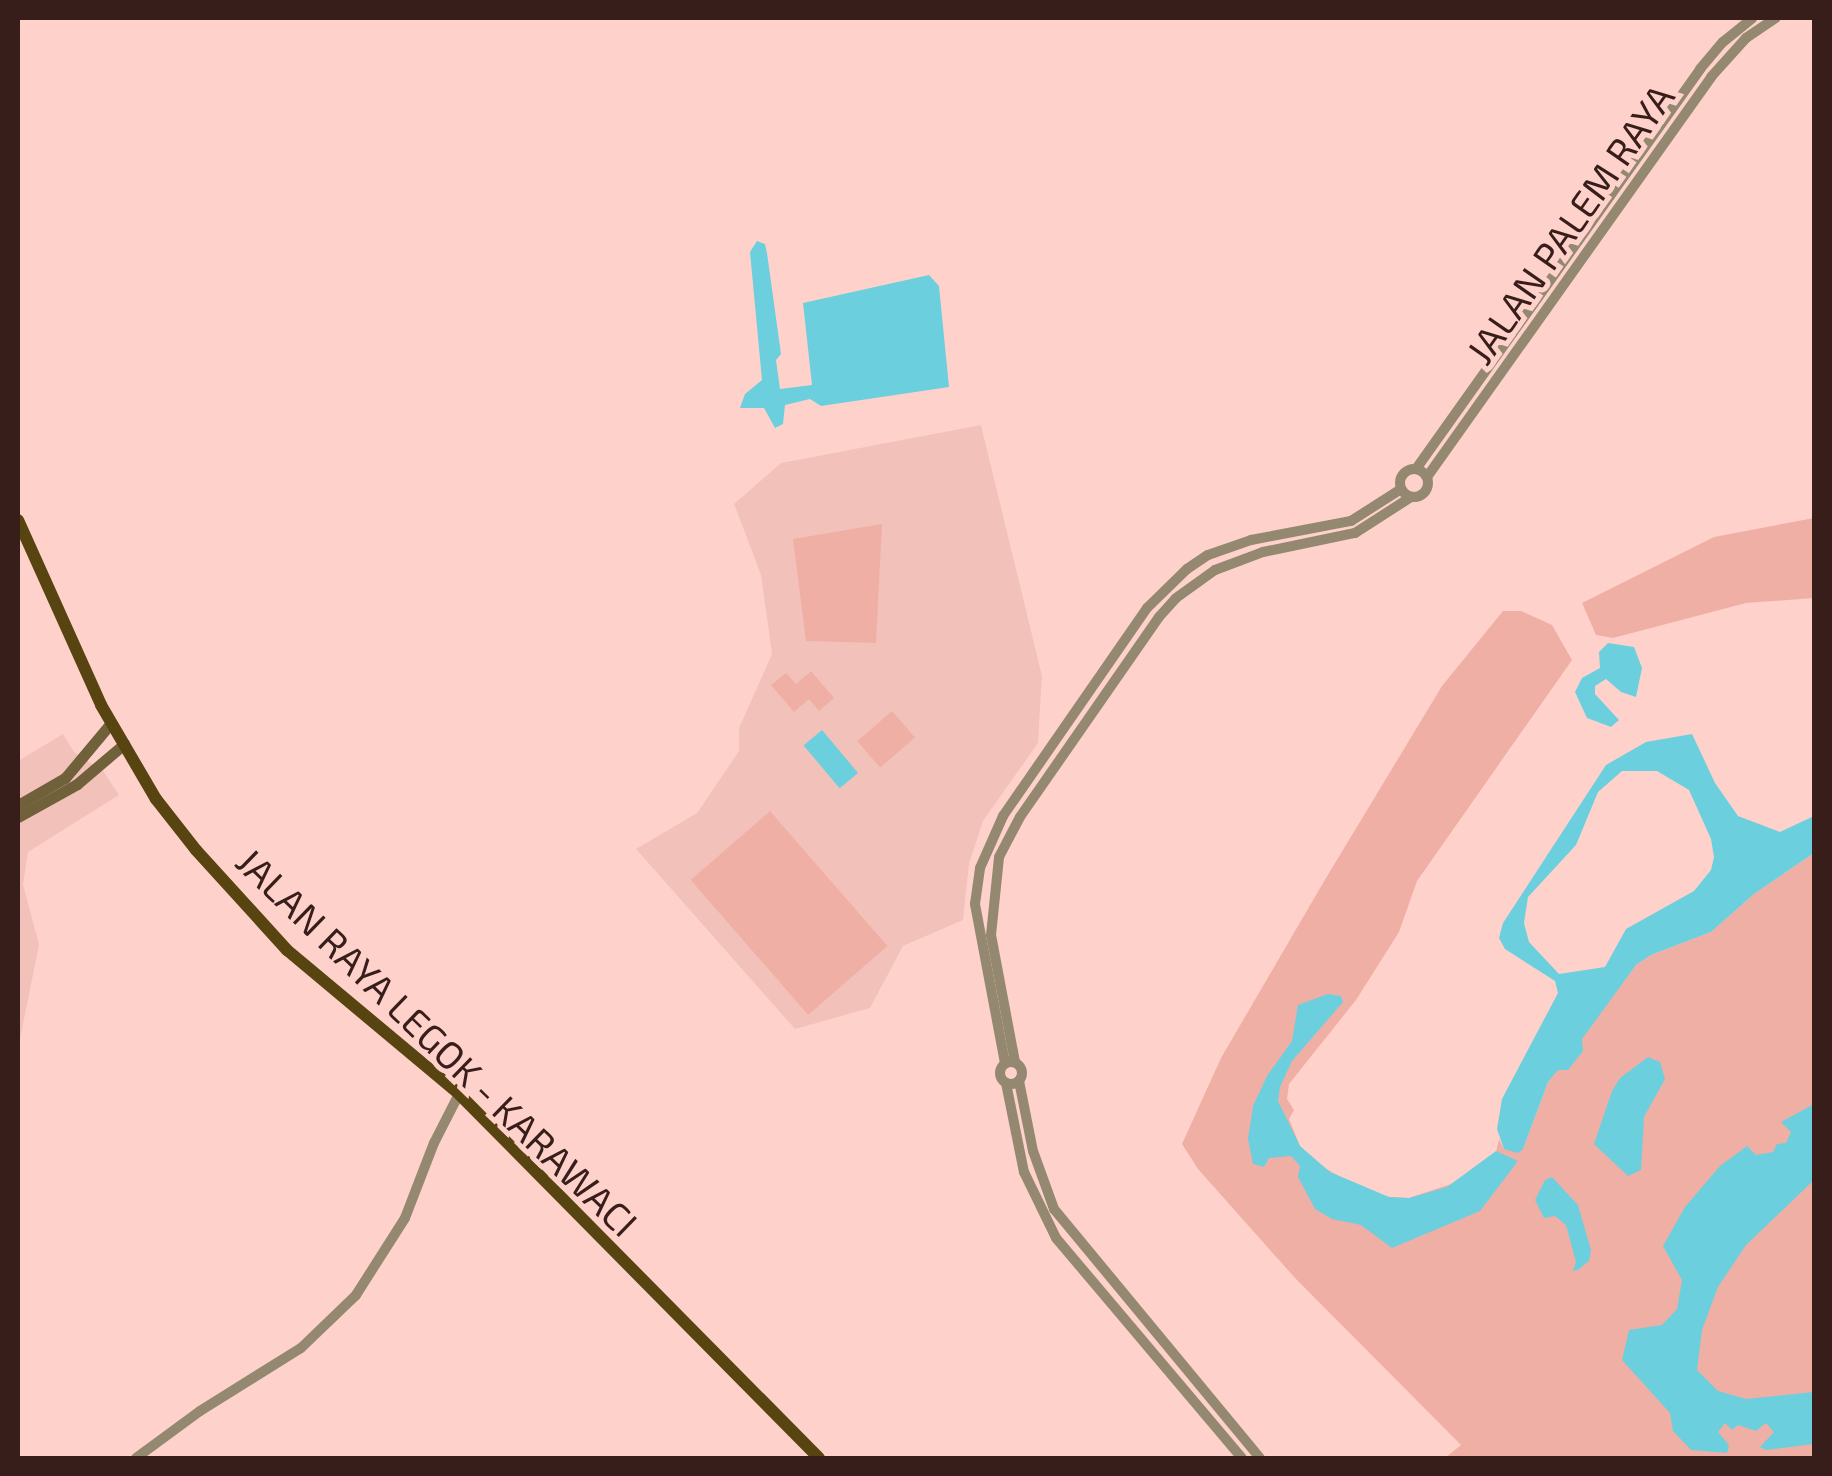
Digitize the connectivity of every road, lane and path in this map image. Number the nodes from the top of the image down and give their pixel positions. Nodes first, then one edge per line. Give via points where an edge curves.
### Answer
1 (1753, 18) edge
2 (1776, 18) edge
3 (1416, 470) junction
4 (1427, 478) junction
5 (1406, 493) junction
6 (18, 520) edge
7 (111, 722) junction
8 (124, 744) junction
9 (73, 778) junction
10 (18, 805) edge
11 (18, 818) edge
12 (1010, 1063) junction
13 (1020, 1081) junction
14 (1006, 1083) junction
15 (459, 1094) junction
16 (136, 1458) edge
17 (819, 1458) edge
18 (1242, 1458) edge
19 (1260, 1458) edge

1 - 3 street, JALAN PALEM RAYA via 1700,69
2 - 4 street, JALAN PALEM RAYA via 1746,38 1711,77
3 - 4 street
3 - 5 street, JALAN PALEM RAYA via 1403,475
4 - 5 street, JALAN PALEM RAYA via 1424,494
5 - 12 street via 1351,521 1252,540 1208,556 1147,608 1003,816 980,868 976,904
6 - 7 main road, JALAN RAYA LEGOK - KARAWACI
7 - 8 main road, JALAN RAYA LEGOK - KARAWACI
7 - 9 main road
8 - 9 main road
8 - 15 main road, JALAN RAYA LEGOK - KARAWACI via 188,840 287,950
9 - 10 main road
9 - 11 main road
12 - 13 street via 1022,1068
12 - 14 street via 1000,1072
13 - 14 street
13 - 19 street via 1032,1151 1054,1209
14 - 18 street via 1024,1172 1056,1238
15 - 16 street via 398,1232 356,1295 301,1348
15 - 17 main road, JALAN RAYA LEGOK - KARAWACI

